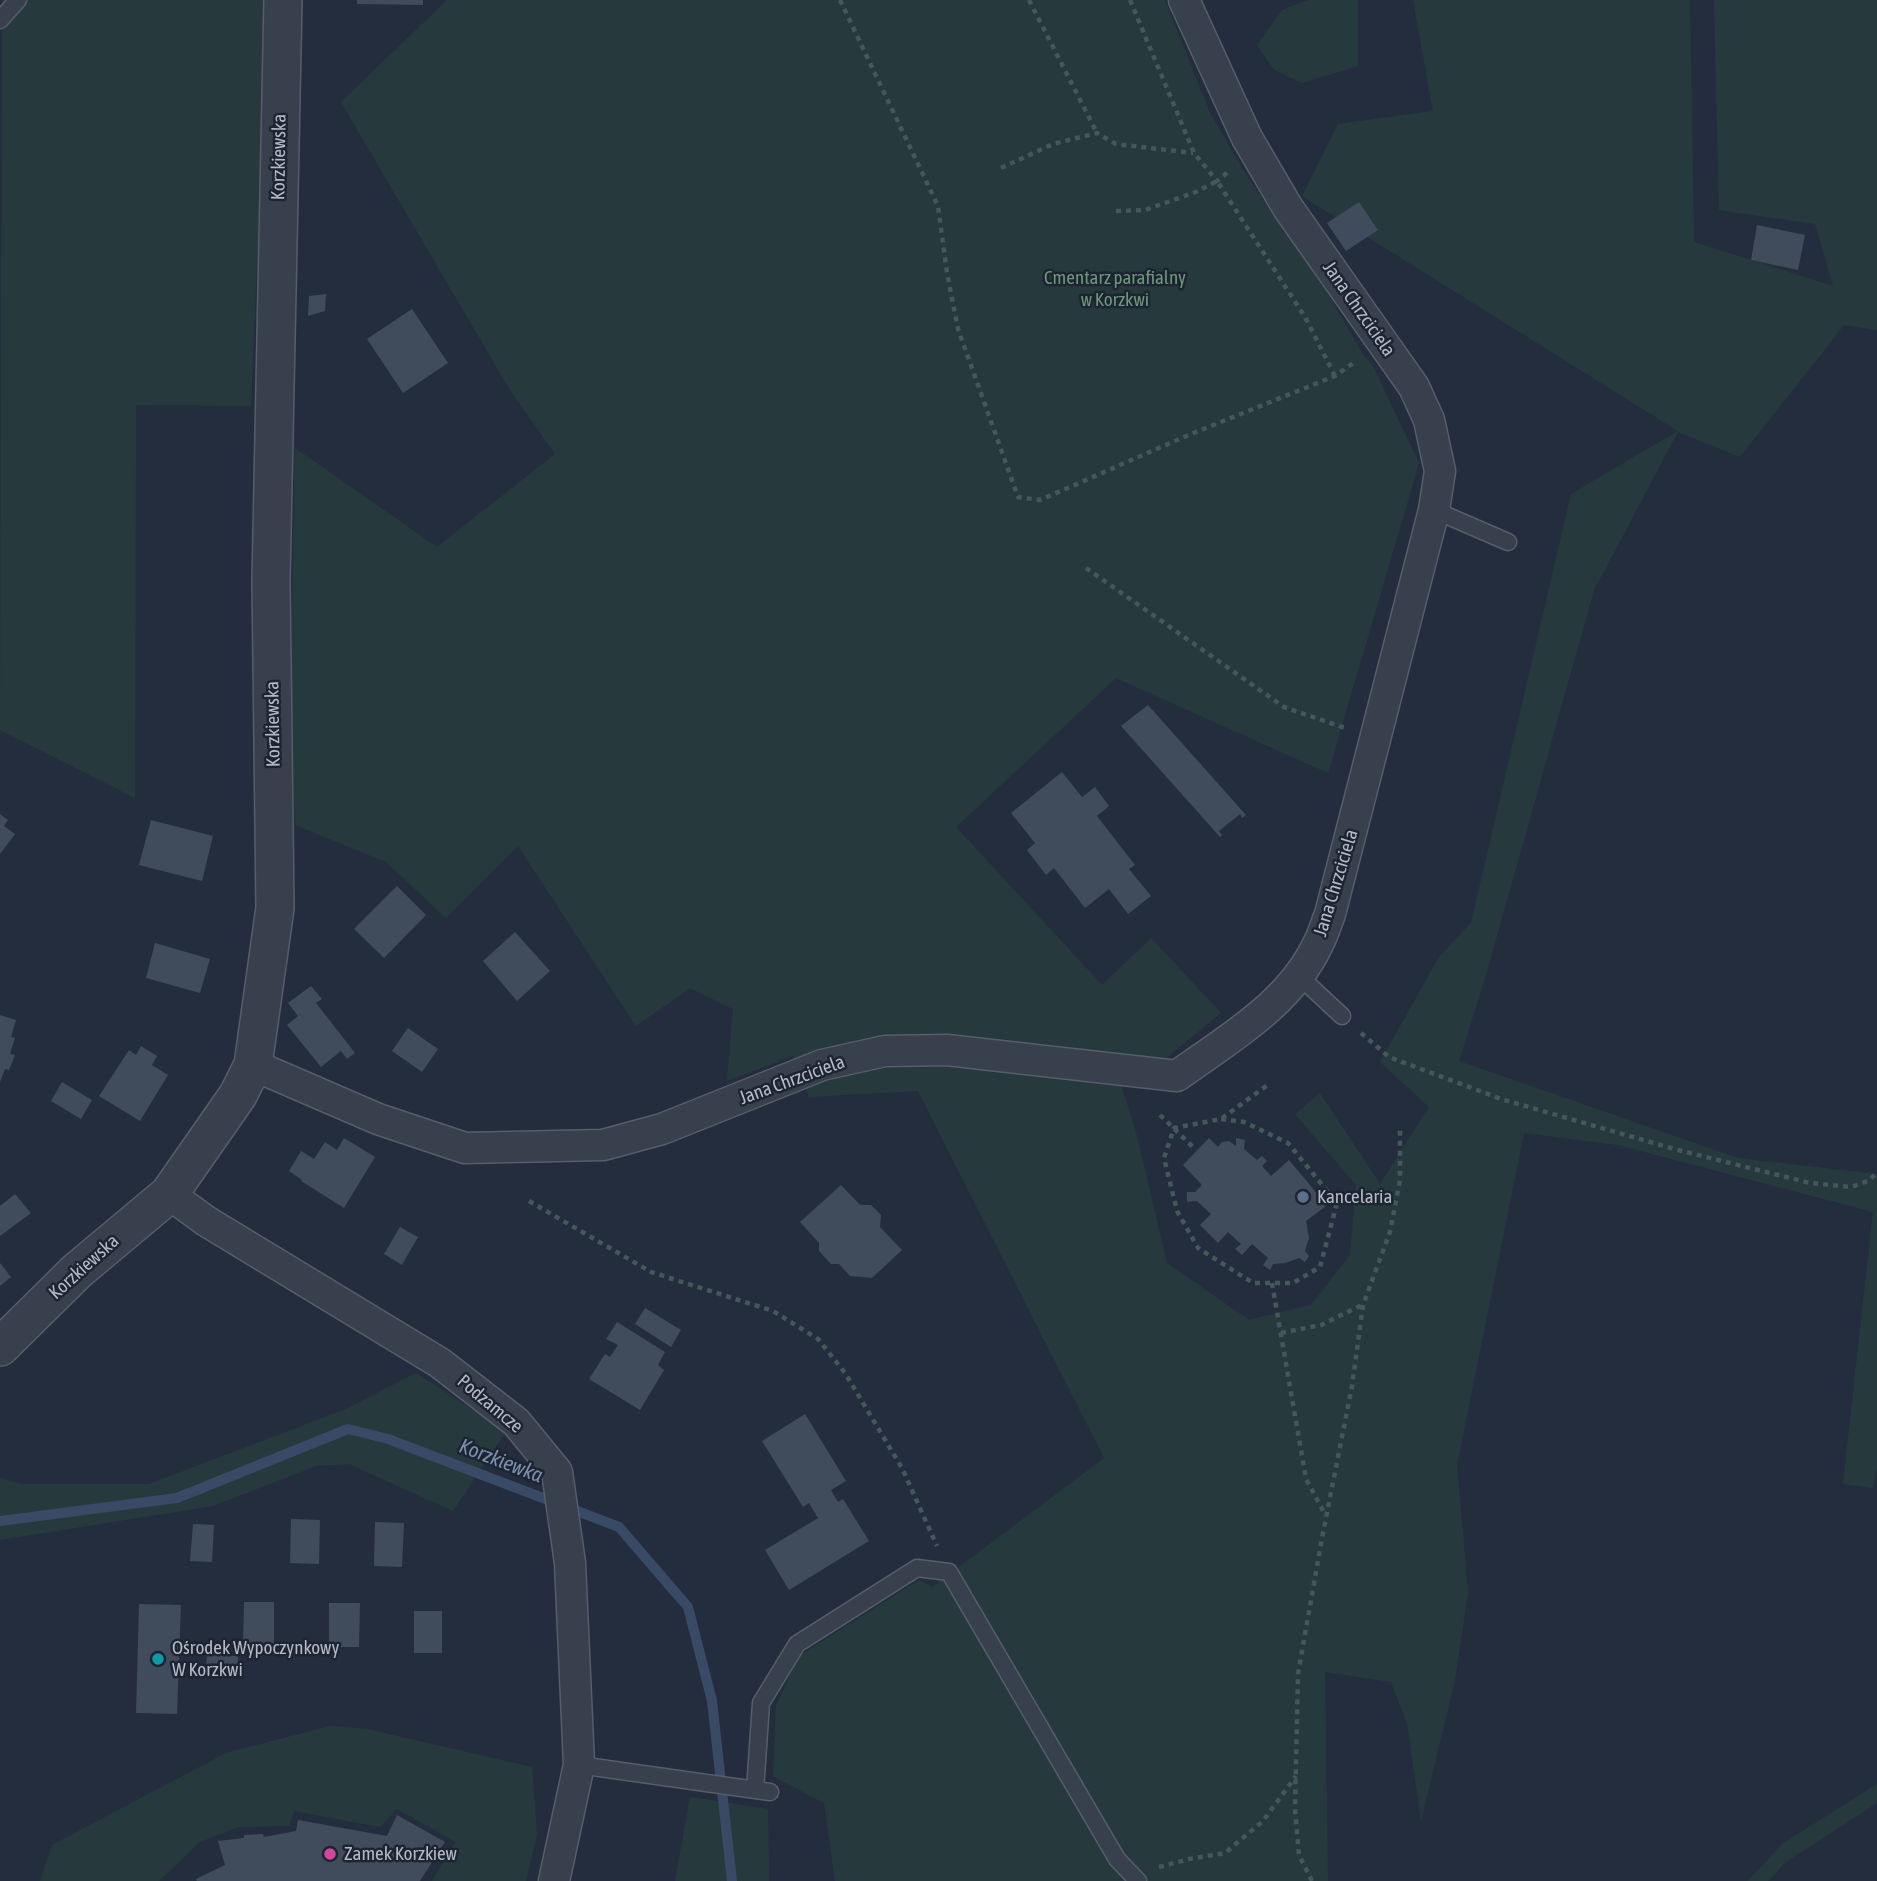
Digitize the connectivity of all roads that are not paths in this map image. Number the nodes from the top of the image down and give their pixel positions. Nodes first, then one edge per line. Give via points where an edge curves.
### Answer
1 (18, 0) edge
2 (282, 0) edge
3 (1184, 0) edge
4 (0, 20) edge
5 (1434, 510) junction
6 (1508, 542) dead end
7 (1298, 975) junction
8 (1342, 1016) road end
9 (253, 1065) junction
10 (169, 1194) junction
11 (0, 1347) edge
12 (579, 1765) junction
13 (1135, 1877) edge
14 (554, 1881) edge

1 - 4 lane
2 - 9 street, Korzkiewska via 271,581 275,908
3 - 5 street, Jana Chrzciciela via 1247,138 1288,208 1414,387 1429,420 1440,471
5 - 6 lane
5 - 7 street, Jana Chrzciciela via 1330,914 1318,946
7 - 8 lane
7 - 9 street, Jana Chrzciciela via 1263,1014 1177,1076 947,1050 886,1051 822,1065 662,1129 603,1145 465,1148
9 - 10 street, Korzkiewska via 238,1095
10 - 11 street, Korzkiewska via 76,1271
10 - 12 street, Podzamcze via 440,1363 516,1422 557,1472 570,1563
12 - 13 lane via 757,1790 761,1703 797,1644 917,1568 949,1572 1117,1859
12 - 14 street, Podzamcze

